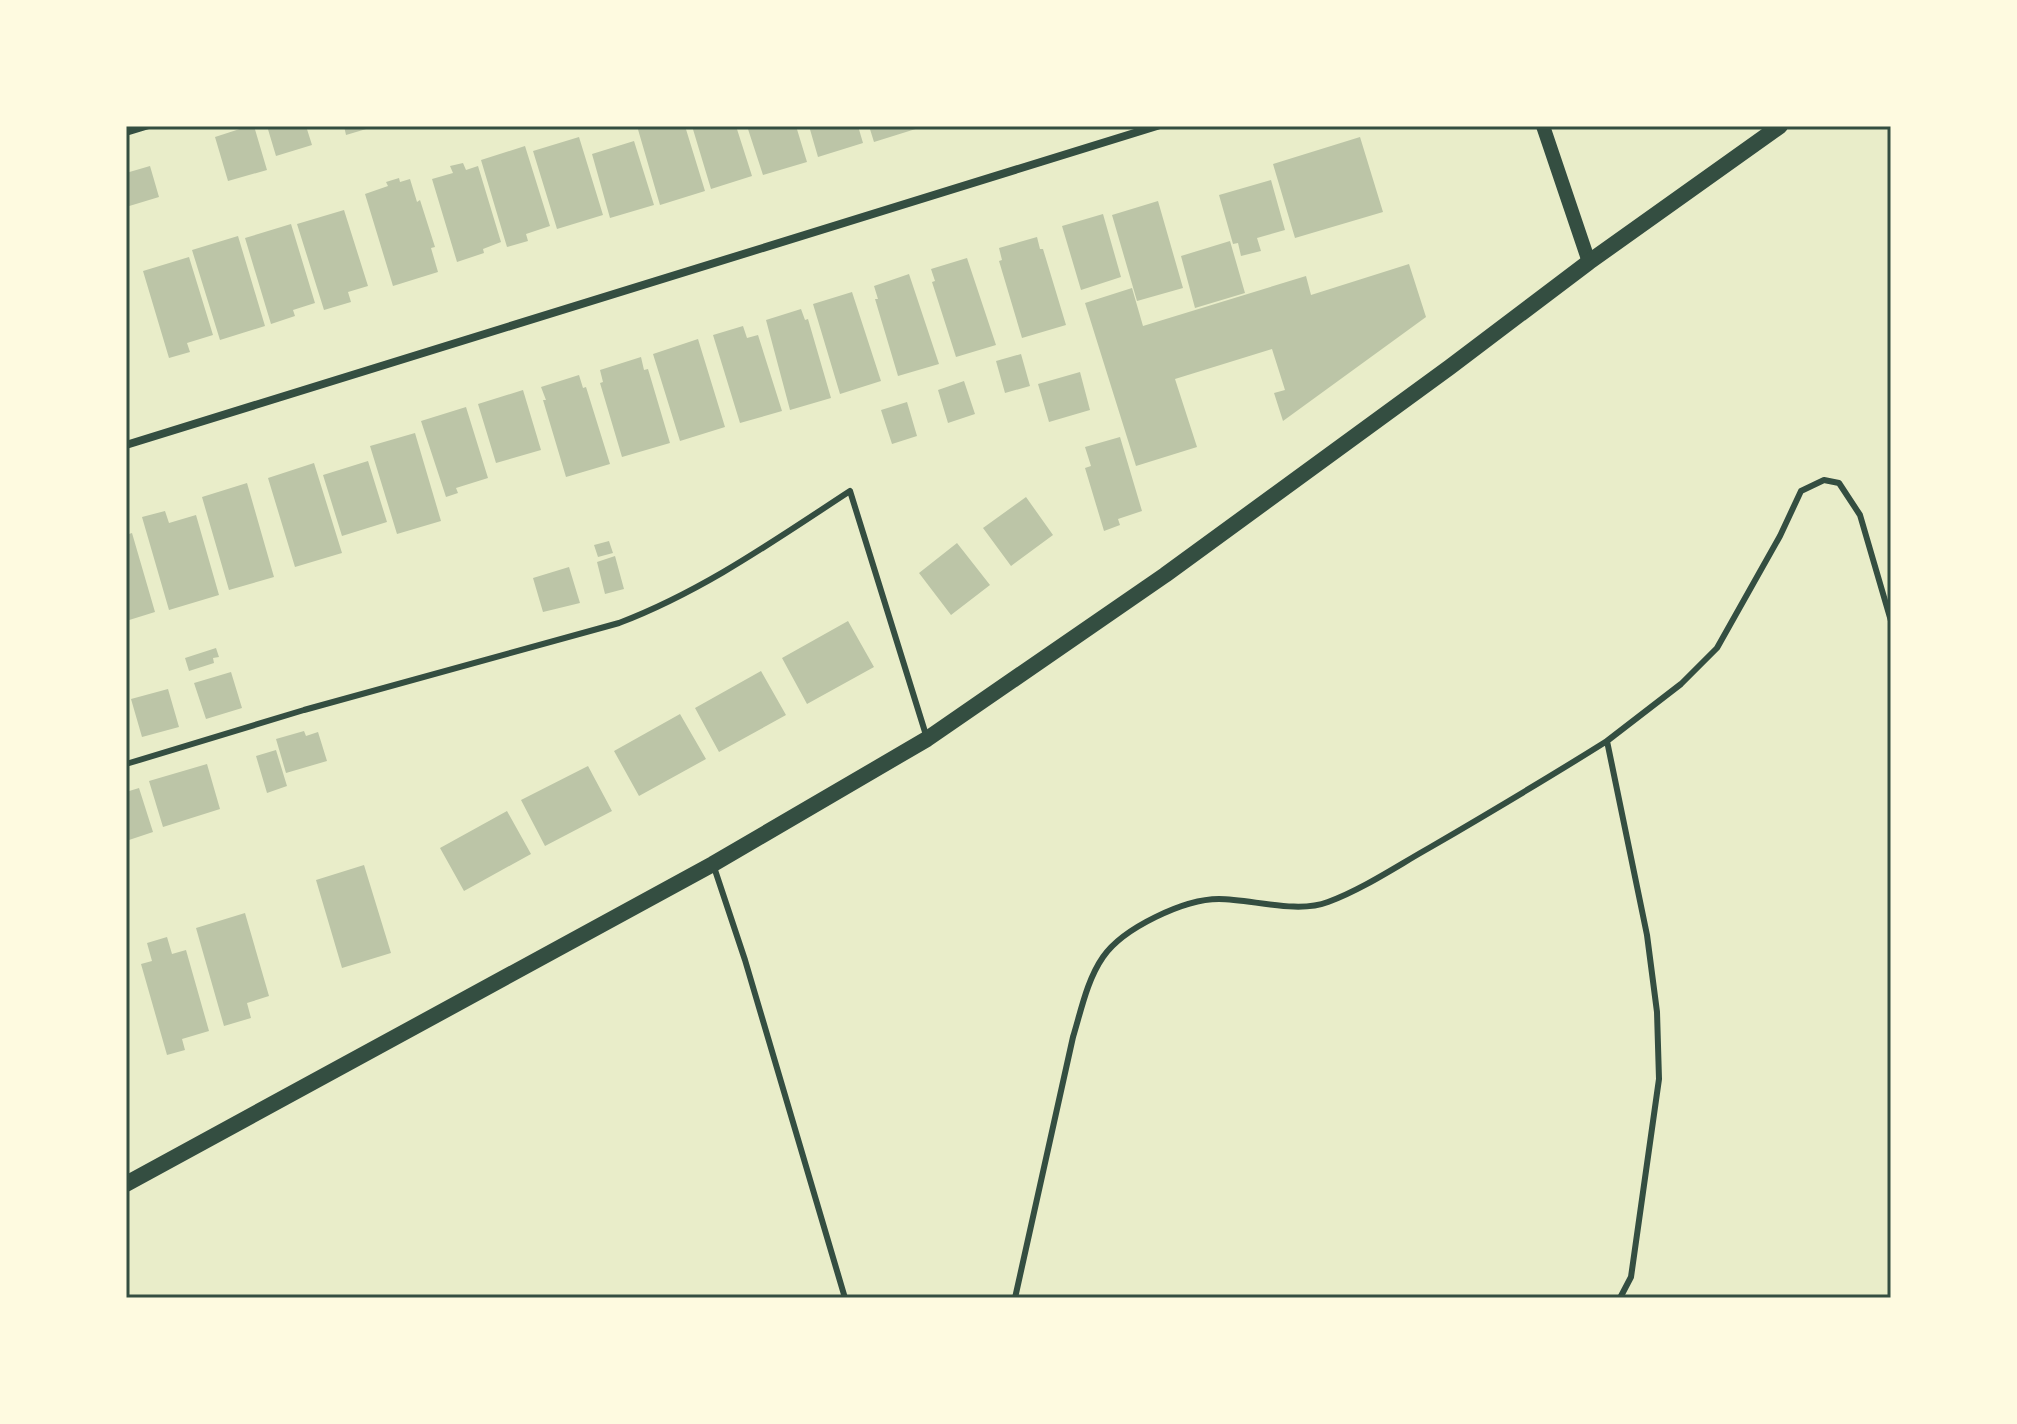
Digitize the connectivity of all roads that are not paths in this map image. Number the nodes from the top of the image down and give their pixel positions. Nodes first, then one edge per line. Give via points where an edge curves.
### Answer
1 (149, 126) edge
2 (1157, 126) edge
3 (1543, 126) edge
4 (1780, 126) edge
5 (126, 133) edge
6 (1589, 262) junction
7 (126, 445) edge
8 (1891, 621) edge
9 (927, 739) junction
10 (1607, 741) junction
11 (126, 764) edge
12 (713, 864) junction
13 (126, 1184) edge
14 (845, 1298) edge
15 (1015, 1298) edge
16 (1620, 1298) edge

1 - 5 lane
2 - 7 street
3 - 6 street
4 - 6 main road
6 - 9 main road via 1165,575
8 - 10 lane via 1860,515 1839,483 1824,480 1801,491 1717,648 1681,684
9 - 11 lane via 850,491 665,606
9 - 12 main road
10 - 15 lane via 1325,904 1279,906 1218,898 1185,905 1160,913 1104,956 1073,1037
10 - 16 lane via 1647,935 1659,1079 1631,1277
12 - 13 main road
12 - 14 lane

